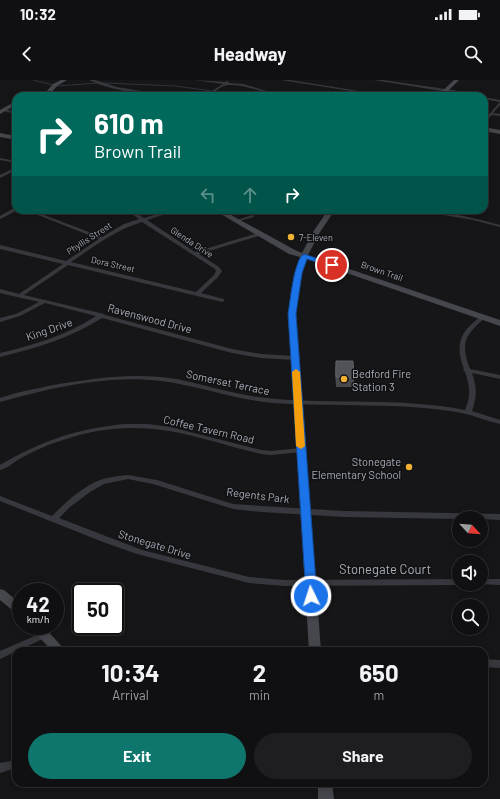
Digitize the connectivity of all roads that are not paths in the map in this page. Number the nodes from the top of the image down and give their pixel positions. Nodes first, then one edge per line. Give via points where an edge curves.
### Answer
1 (65, 80) edge
2 (91, 80) edge
3 (196, 80) edge
4 (232, 80) edge
5 (283, 80) edge
6 (376, 80) edge
7 (457, 80) edge
8 (227, 83) junction
9 (447, 90) junction
10 (49, 92) edge
11 (143, 92) edge
12 (213, 92) edge
13 (267, 92) edge
14 (362, 92) edge
15 (445, 92) edge
16 (457, 92) edge
17 (488, 99) edge
18 (500, 102) edge
19 (12, 105) edge
20 (2, 111) edge
21 (12, 112) edge
22 (491, 114) junction
23 (500, 115) edge
24 (488, 117) edge
25 (488, 130) edge
26 (500, 132) edge
27 (0, 135) edge
28 (12, 137) edge
29 (0, 159) edge
30 (12, 161) edge
31 (12, 170) edge
32 (0, 177) edge
33 (12, 211) edge
34 (38, 214) edge
35 (134, 214) edge
36 (163, 214) edge
37 (224, 214) edge
38 (329, 214) edge
39 (441, 214) edge
40 (252, 216) dead end
41 (0, 218) edge
42 (144, 220) junction
43 (236, 221) junction
44 (500, 226) edge
45 (260, 234) junction
46 (102, 238) junction
47 (0, 247) edge
48 (196, 253) junction
49 (304, 256) junction
50 (66, 263) junction
51 (0, 291) edge
52 (197, 294) junction
53 (19, 296) junction
54 (222, 300) dead end
55 (44, 302) junction
56 (102, 315) junction
57 (483, 317) junction
58 (0, 320) edge
59 (500, 323) edge
60 (0, 355) edge
61 (295, 358) junction
62 (466, 370) junction
63 (500, 377) edge
64 (0, 400) edge
65 (297, 401) junction
66 (468, 412) junction
67 (500, 422) edge
68 (301, 450) junction
69 (0, 468) edge
70 (0, 498) edge
71 (306, 512) junction
72 (500, 517) edge
73 (54, 519) junction
74 (452, 582) edge
75 (488, 582) edge
76 (500, 582) edge
77 (310, 583) junction
78 (0, 593) edge
79 (12, 603) edge
80 (33, 635) edge
81 (44, 635) edge
82 (13, 647) edge
83 (56, 647) edge
84 (315, 647) edge
85 (12, 648) edge
86 (0, 655) edge
87 (488, 663) edge
88 (500, 664) edge
89 (12, 765) edge
90 (0, 768) edge
91 (325, 787) edge
92 (326, 799) edge

1 - 10 main road
2 - 11 street via 116,88
3 - 8 street
4 - 8 street
5 - 14 street
6 - 9 street
7 - 9 main road
8 - 12 street
8 - 13 street
9 - 15 main road
9 - 16 street
17 - 18 street
18 - 22 street
19 - 20 main road
20 - 21 street
22 - 23 street
22 - 24 street
25 - 26 main road
27 - 28 main road
29 - 30 street
31 - 32 street
33 - 41 street
34 - 46 street
35 - 42 street, Glenda Drive
36 - 42 street, Phyllis Street
37 - 43 main road, Brown Trail
38 - 49 main road via 316,232
39 - 44 street
40 - 43 street
42 - 46 street, Phyllis Street via 120,228
42 - 48 street, Glenda Drive
43 - 45 main road, Brown Trail
45 - 48 street
45 - 49 main road, Brown Trail
46 - 50 street, Phyllis Street
47 - 50 street, Dora Street
48 - 52 street, Glenda Drive via 219,270
49 - 57 main road, Brown Trail
49 - 61 main road via 292,314
50 - 52 street, Dora Street
50 - 53 street, Phyllis Street
51 - 53 street, Ravenswood Drive
52 - 54 street, Dora Street
53 - 55 street, Ravenswood Drive
55 - 56 street, Ravenswood Drive
55 - 58 street via 18,315
56 - 60 street, King Drive via 64,337
56 - 61 street, Ravenswood Drive via 243,353
57 - 59 main road, Brown Trail
57 - 62 street via 472,326 463,341
61 - 65 main road
62 - 63 street
62 - 66 street via 473,394
64 - 65 street, Somerset Terrace via 81,382 136,378 175,381 254,399
65 - 66 street, Somerset Terrace via 409,405
65 - 68 main road
66 - 67 street, Somerset Terrace
68 - 69 street, Coffee Tavern Road via 261,452 168,429 116,427 87,430 48,442
68 - 71 main road
70 - 73 street, Stonegate Drive
71 - 72 street, Regents Park
71 - 73 street, Regents Park via 233,506 154,482 128,477 102,482 87,490
71 - 77 main road
73 - 77 street, Stonegate Drive via 140,552 224,575 263,582
74 - 77 street, Stonegate Court
75 - 76 street
77 - 84 main road
78 - 79 main road
80 - 82 street
81 - 83 main road
85 - 86 street
87 - 88 street
89 - 90 street
91 - 92 main road

